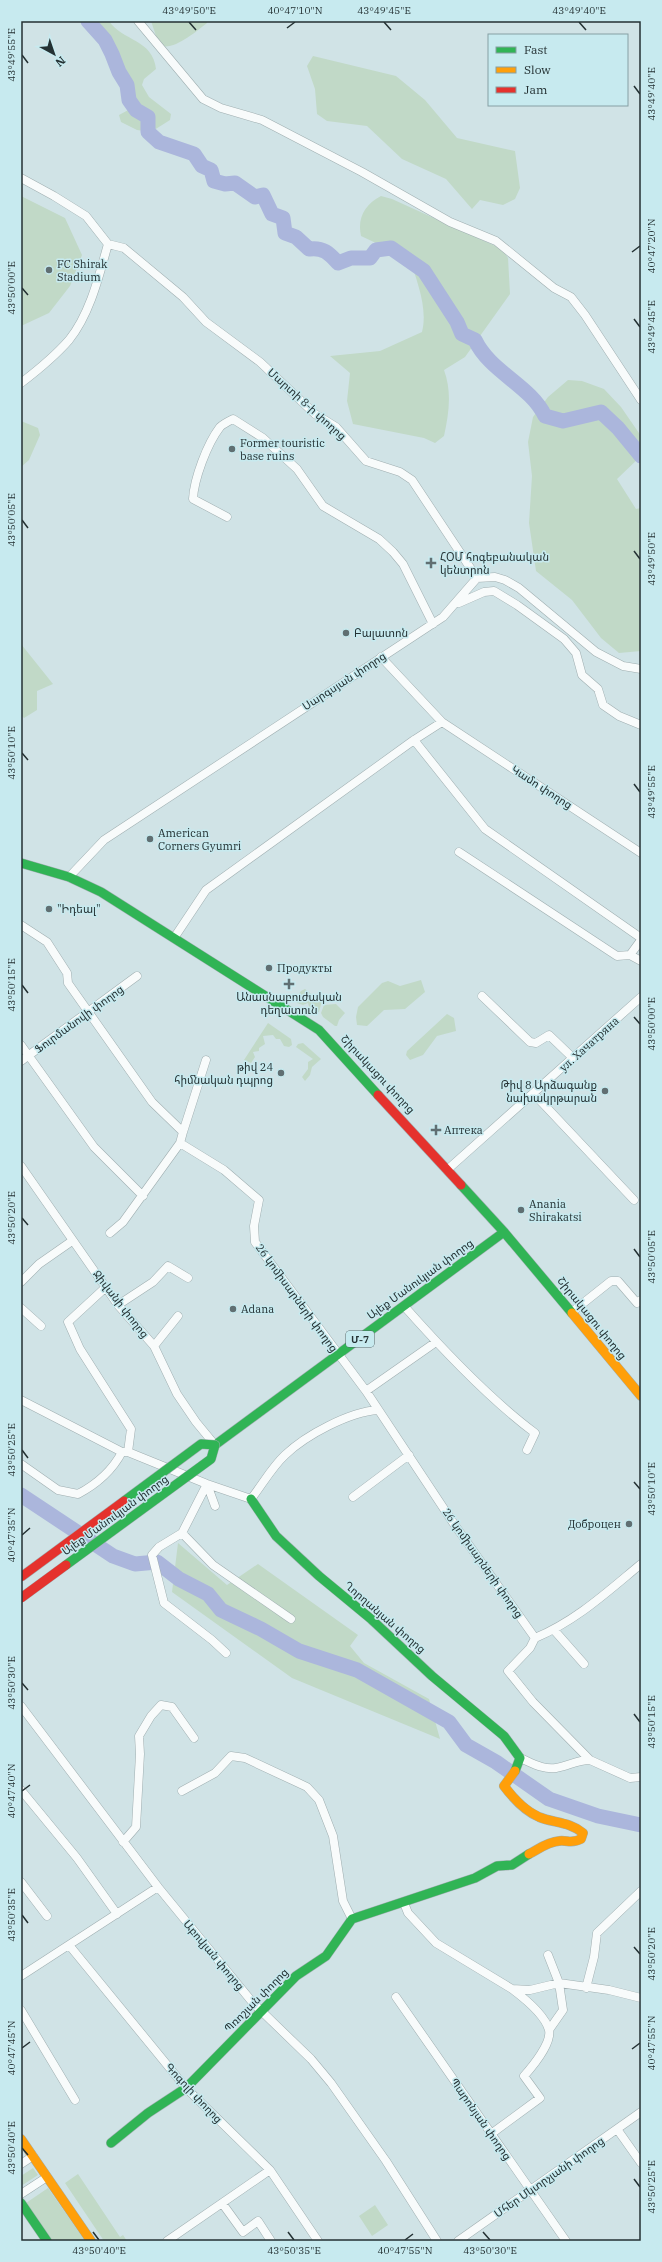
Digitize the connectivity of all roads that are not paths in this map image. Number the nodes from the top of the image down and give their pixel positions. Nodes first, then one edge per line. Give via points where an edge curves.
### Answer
1 (138, 21) edge
2 (21, 178) edge
3 (108, 244) junction
4 (21, 383) edge
5 (641, 400) edge
6 (227, 517) dead end
7 (477, 578) junction
8 (456, 604) junction
9 (433, 624) junction
10 (381, 657) junction
11 (641, 669) edge
12 (442, 722) junction
13 (641, 725) edge
14 (414, 740) junction
15 (458, 852) dead end
16 (641, 853) edge
17 (21, 864) edge
18 (69, 877) junction
19 (21, 925) edge
20 (174, 938) junction
21 (641, 939) edge
22 (630, 955) junction
23 (641, 960) edge
24 (137, 976) dead end
25 (482, 996) dead end
26 (641, 997) edge
27 (89, 1013) junction
28 (21, 1045) edge
29 (29, 1056) junction
30 (573, 1058) junction
31 (206, 1060) dead end
32 (21, 1061) edge
33 (534, 1094) junction
34 (183, 1132) junction
35 (180, 1143) junction
36 (447, 1170) junction
37 (22, 1171) edge
38 (143, 1196) junction
39 (634, 1200) dead end
40 (504, 1232) junction
41 (110, 1233) dead end
42 (72, 1240) junction
43 (188, 1278) dead end
44 (21, 1282) edge
45 (106, 1287) junction
46 (640, 1304) edge
47 (118, 1305) junction
48 (404, 1306) junction
49 (21, 1308) edge
50 (572, 1312) junction
51 (178, 1316) dead end
52 (41, 1326) dead end
53 (436, 1342) junction
54 (154, 1346) junction
55 (339, 1354) junction
56 (366, 1391) junction
57 (639, 1391) edge
58 (21, 1400) edge
59 (378, 1410) junction
60 (215, 1445) junction
61 (526, 1450) dead end
62 (125, 1452) junction
63 (408, 1455) junction
64 (21, 1464) edge
65 (207, 1484) junction
66 (353, 1497) dead end
67 (251, 1499) junction
68 (215, 1506) dead end
69 (182, 1533) junction
70 (641, 1564) edge
71 (21, 1577) edge
72 (21, 1598) edge
73 (291, 1619) dead end
74 (554, 1630) junction
75 (535, 1638) junction
76 (226, 1653) dead end
77 (584, 1664) dead end
78 (21, 1706) edge
79 (194, 1738) dead end
80 (520, 1758) junction
81 (590, 1760) junction
82 (641, 1777) edge
83 (21, 1790) edge
84 (182, 1791) dead end
85 (123, 1842) junction
86 (21, 1882) edge
87 (158, 1887) junction
88 (641, 1891) edge
89 (404, 1903) junction
90 (117, 1914) junction
91 (47, 1916) dead end
92 (352, 1919) junction
93 (69, 1945) junction
94 (548, 1955) dead end
95 (21, 1976) edge
96 (559, 1983) junction
97 (586, 1988) junction
98 (512, 1989) junction
99 (396, 1997) dead end
100 (641, 1998) edge
101 (262, 2009) junction
102 (21, 2010) edge
103 (549, 2030) junction
104 (186, 2088) junction
105 (75, 2100) dead end
106 (641, 2112) edge
107 (616, 2129) junction
108 (491, 2134) junction
109 (21, 2139) edge
110 (111, 2143) dead end
111 (33, 2156) junction
112 (641, 2163) edge
113 (21, 2164) edge
114 (270, 2170) junction
115 (47, 2176) junction
116 (530, 2191) junction
117 (21, 2194) edge
118 (21, 2203) edge
119 (222, 2203) junction
120 (47, 2241) edge
121 (91, 2241) edge
122 (167, 2241) edge
123 (271, 2241) edge
124 (318, 2241) edge
125 (437, 2241) edge
126 (458, 2241) edge
127 (566, 2241) edge

1 - 5 street via 203,99 221,108 262,120 450,222 496,241 554,288 571,296
2 - 3 street via 86,216
3 - 4 street via 82,320 69,339
3 - 7 street, Մարտի 8-ի փողոց via 124,248 183,297 206,322 260,362 315,414 336,427 366,461 400,472 412,480
6 - 9 street via 193,500 194,485 209,448 220,427 233,419 263,438 297,469 322,506 379,539 393,552 403,564
7 - 8 street, Սարգսյան փողոց
7 - 11 street via 496,577 520,588 596,652 623,666
8 - 9 street, Սարգսյան փողոց
8 - 13 street via 484,592 494,591 518,605 576,653 582,675 598,689 603,705 619,716
9 - 10 street, Սարգսյան փողոց
10 - 12 street, Կամո փողոց
10 - 18 street, Սարգսյան փողոց via 104,840
12 - 14 street
12 - 16 street, Կամո փողոց
14 - 20 street via 206,890
14 - 21 street via 485,829
15 - 22 street via 617,956
17 - 18 main road, Շիրակացու փողոց
18 - 20 main road, Շիրակացու փողոց via 101,892
19 - 27 street via 46,942 67,973 68,983
20 - 36 main road, Շիրակացու փողոց via 319,1030
21 - 22 street
22 - 23 street
24 - 27 street, Ֆուրմանովի փողոց
25 - 30 street via 530,1042 536,1042 549,1035
26 - 30 street, ул. Хачатряна
27 - 29 street, Ֆուրմանովի փողոց
27 - 34 street via 152,1102
28 - 29 street
29 - 32 street, Ֆուրմանովի փողոց
29 - 38 street via 94,1148
30 - 33 street, ул. Хачатряна
31 - 34 street
33 - 36 street, ул. Хачатряна
33 - 39 street
34 - 35 street
35 - 38 street
35 - 55 street, 26 կոմիսարների փողոց via 224,1170 259,1200 254,1226 255,1242
36 - 40 main road, Շիրակացու փողոց
37 - 42 street, Ջիվանի փողոց
38 - 41 street via 123,1222
40 - 48 main road, Ալեք Մանուկյան փողոց / Մ-7
40 - 50 main road, Շիրակացու փողոց
42 - 44 street via 39,1264
42 - 45 street, Ջիվանի փողոց
43 - 47 street via 168,1266 153,1282
45 - 47 street, Ջիվանի փողոց
45 - 62 street via 68,1322 80,1349 131,1429
46 - 50 street via 618,1281 611,1281
47 - 54 street, Ջիվանի փողոց
48 - 53 street
48 - 55 main road, Ալեք Մանուկյան փողոց / Մ-7
49 - 52 street
50 - 57 main road, Շիրակացու փողոց
51 - 54 street
53 - 56 street
53 - 61 street via 535,1433
54 - 60 street, Ջիվանի փողոց via 177,1394
55 - 56 street, 26 կոմիսարների փողոց
55 - 60 main road, Ալեք Մանուկյան փողոց / Մ-7
56 - 59 street, 26 կոմիսարների փողոց
58 - 62 street
59 - 63 street, 26 կոմիսարների փողոց
59 - 67 street via 367,1411 307,1438 284,1455
60 - 71 main road, Ալեք Մանուկյան փողոց / Մ-7, bridge via 201,1444
60 - 72 main road, Ալեք Մանուկյան փողոց / Մ-7, bridge via 211,1458
62 - 64 street via 101,1480 78,1494 58,1490
62 - 65 street
63 - 66 street
63 - 75 street, 26 կոմիսարների փողոց
65 - 67 street
65 - 68 street
65 - 69 street
67 - 80 main road, Ղորղանյան փողոց via 281,1541 432,1676 487,1720 512,1745
69 - 73 street via 213,1565
69 - 76 street via 159,1547 152,1555 164,1603
70 - 74 street via 583,1613
74 - 75 street
74 - 77 street
75 - 81 street via 530,1648 508,1671
78 - 85 street, Աբովյան փողոց
79 - 85 street via 172,1707 161,1705 151,1716 139,1736 136,1828
80 - 81 street via 542,1768 556,1768 579,1760
80 - 89 main road via 504,1786 537,1816 578,1827 583,1833 581,1839 574,1843 560,1840 546,1844 512,1864 497,1866 475,1878
81 - 82 street via 630,1778
83 - 90 street via 77,1858
84 - 92 street via 216,1773 231,1756 245,1758 307,1788 319,1800 333,1836 343,1901
85 - 87 street, Աբովյան փողոց
86 - 91 street
87 - 90 street
87 - 101 street, Աբովյան փողոց via 253,2003
88 - 97 street via 597,1932
89 - 92 main road
89 - 98 street via 408,1913 436,1943
90 - 93 street
92 - 101 main road, Պռոշյան փողոց via 326,1956 296,1976
93 - 95 street
93 - 104 street, Գոգոլի փողոց
94 - 96 street
96 - 97 street
96 - 98 street via 530,1990
96 - 103 street via 563,2010
97 - 100 street via 610,1990
98 - 103 street via 528,2002
99 - 108 street, Պարոնյան փողոց
101 - 104 main road, Պռոշյան փողոց
101 - 125 street, Աբովյան փողոց via 311,2058 331,2083 386,2161
102 - 105 street
103 - 108 street via 548,2040 524,2076 540,2098
104 - 110 main road, Պռոշյան փողոց via 148,2113
104 - 114 street, Գոգոլի փողոց
106 - 107 street, Մհեր Մկտրչյանի փողոց
107 - 112 street
107 - 116 street, Մհեր Մկտրչյանի փողոց
108 - 116 street, Պարոնյան փողոց
109 - 111 main road
111 - 113 street
111 - 115 main road
114 - 119 street
114 - 124 street, Գոգոլի փողոց
115 - 117 street
115 - 121 main road
116 - 126 street, Մհեր Մկտրչյանի փողոց
116 - 127 street, Պարոնյան փողոց
118 - 120 main road
119 - 122 street
119 - 123 street via 243,2232 258,2221

